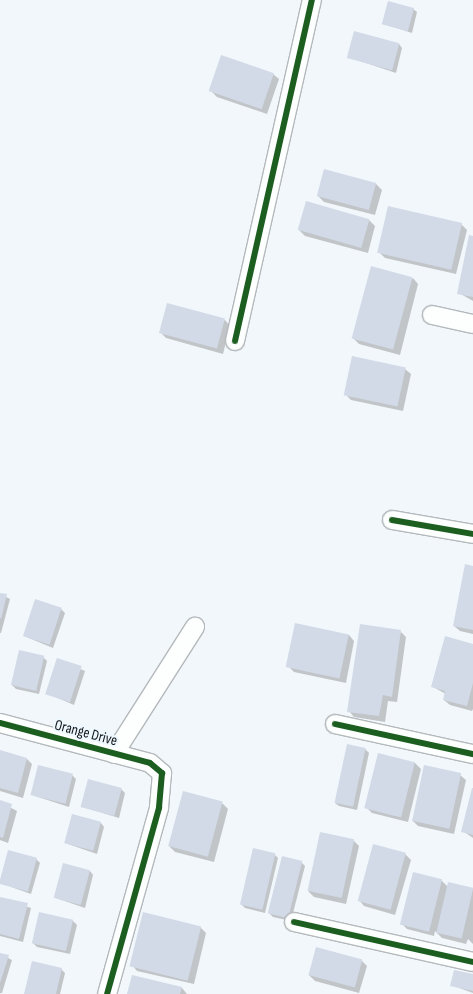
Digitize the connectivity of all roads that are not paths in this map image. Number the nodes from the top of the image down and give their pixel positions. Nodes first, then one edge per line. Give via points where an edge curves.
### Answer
1 (312, 0) edge
2 (432, 315) dead end
3 (473, 324) edge
4 (235, 341) dead end
5 (392, 520) dead end
6 (473, 534) edge
7 (195, 627) dead end
8 (0, 722) edge
9 (335, 724) dead end
10 (114, 754) junction
11 (473, 754) edge
12 (294, 922) dead end
13 (473, 962) edge
14 (107, 994) edge

1 - 4 street
2 - 3 street
5 - 6 street
7 - 10 street
8 - 10 street, Orange Drive
9 - 11 street
10 - 14 street, Orange Drive via 150,763 162,773 159,808
12 - 13 street

